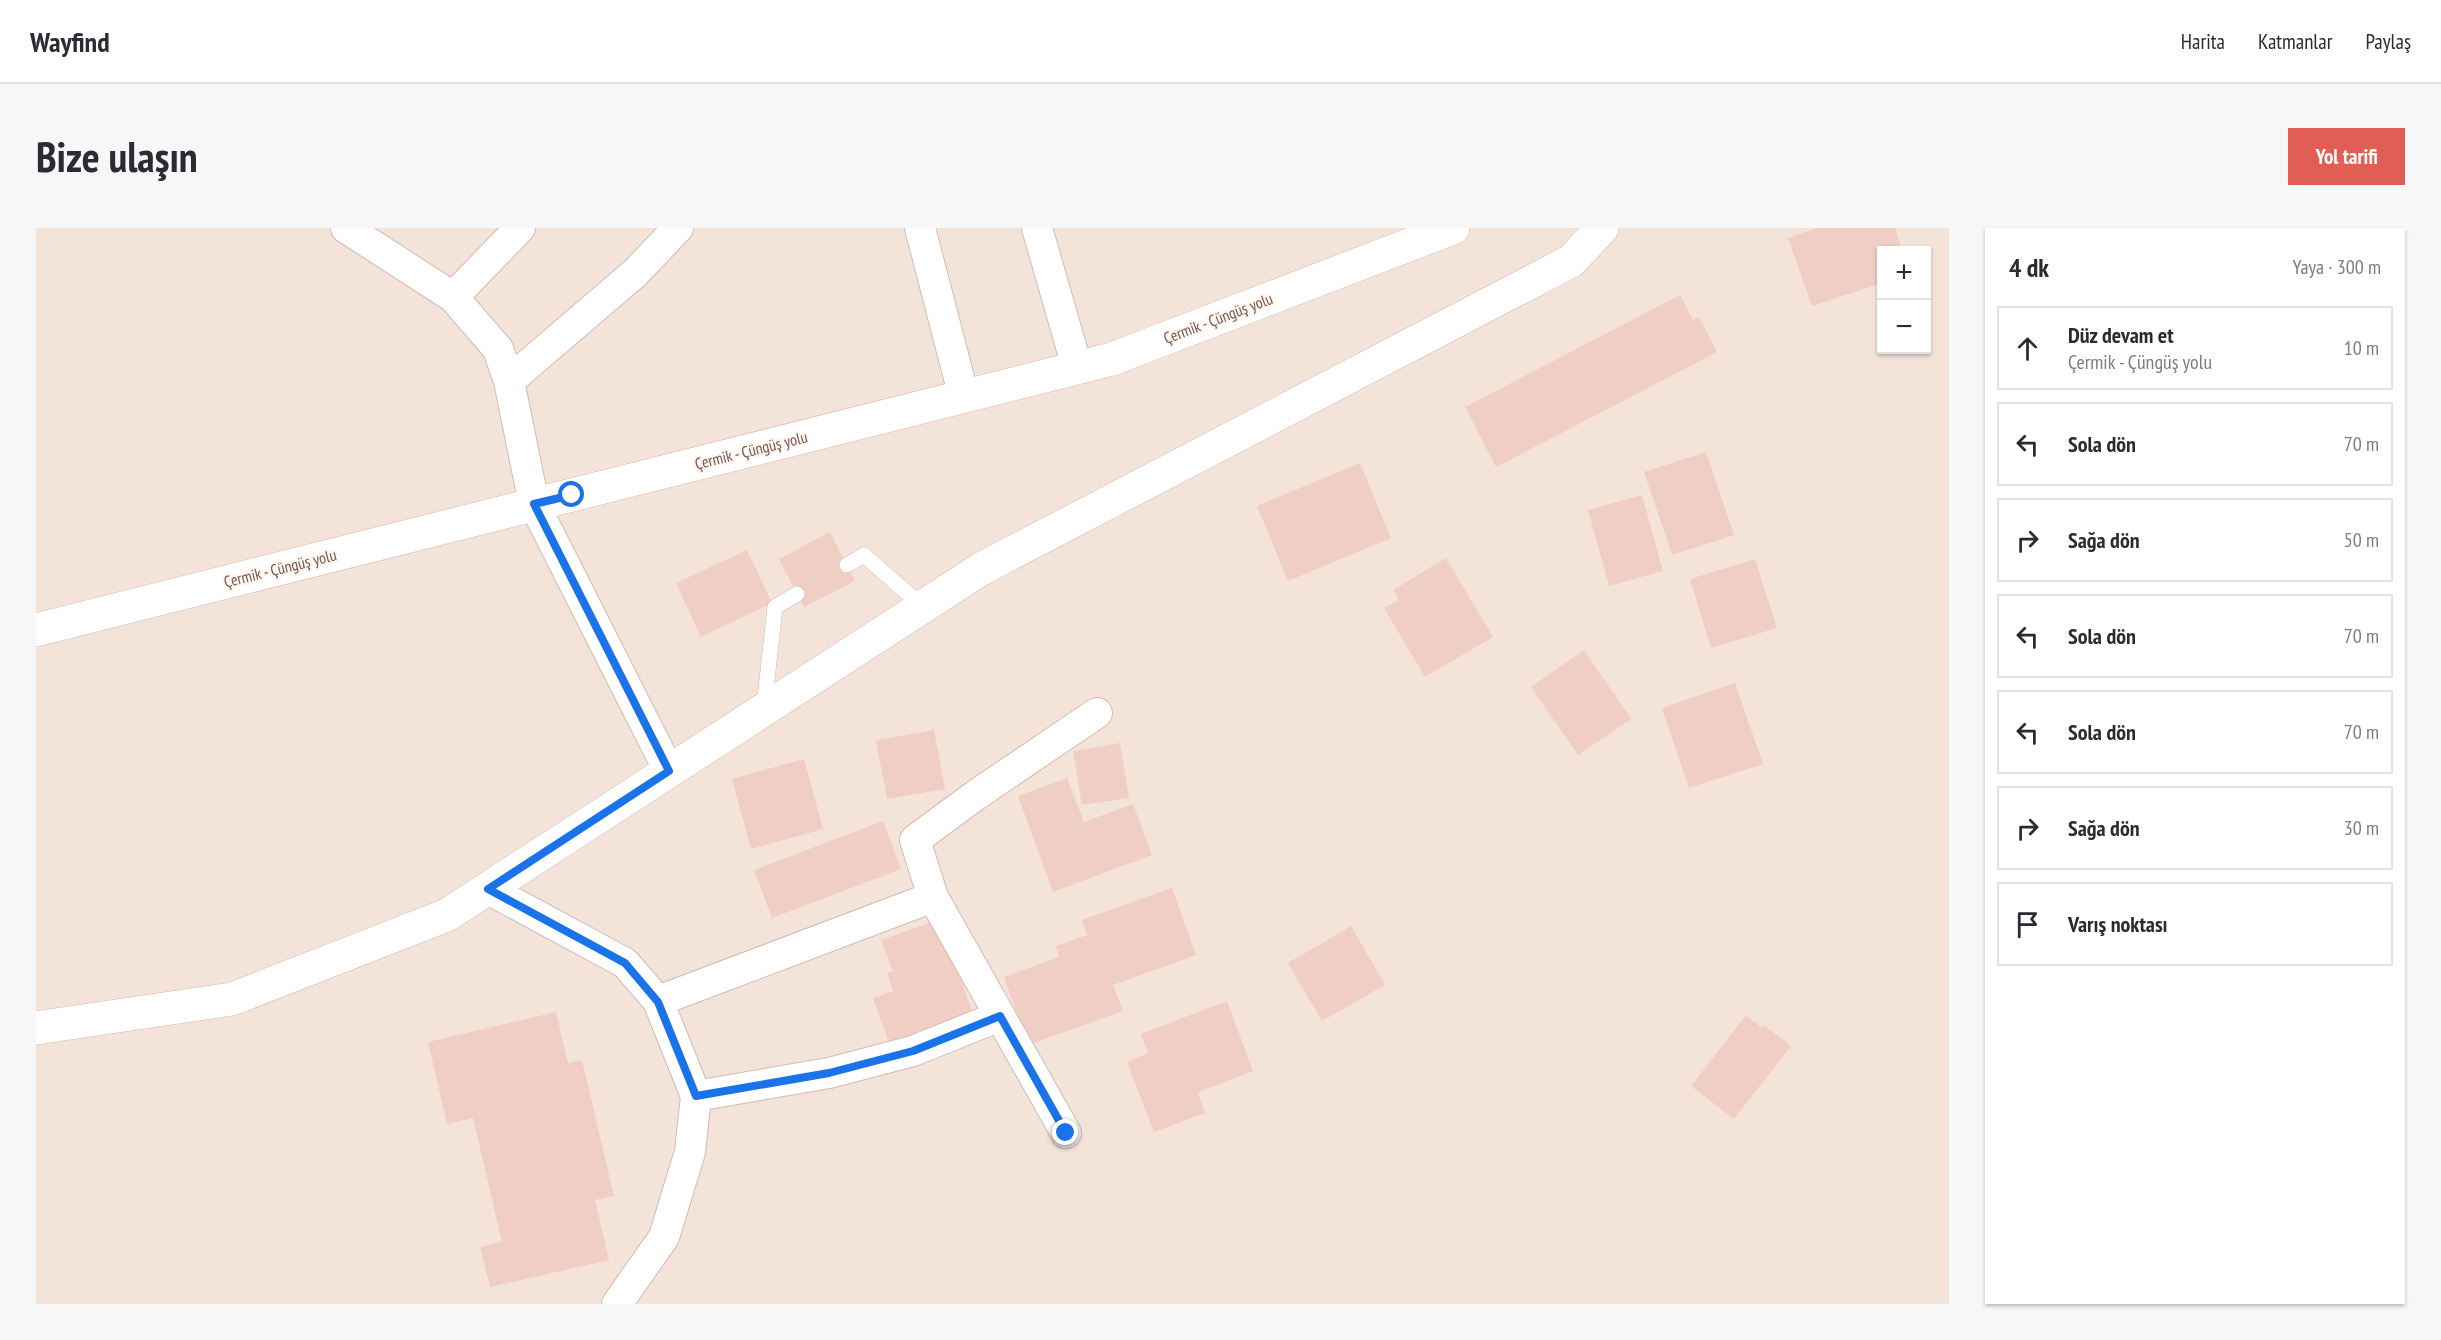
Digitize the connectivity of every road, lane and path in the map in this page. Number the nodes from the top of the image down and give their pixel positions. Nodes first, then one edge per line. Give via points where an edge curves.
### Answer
1 (346, 228) edge
2 (520, 228) edge
3 (678, 228) edge
4 (920, 228) edge
5 (1037, 228) edge
6 (1453, 228) edge
7 (1602, 228) edge
8 (453, 297) junction
9 (1077, 367) junction
10 (509, 381) junction
11 (964, 396) junction
12 (534, 504) junction
13 (847, 565) dead end
14 (797, 594) dead end
15 (923, 607) junction
16 (36, 630) edge
17 (763, 710) junction
18 (1097, 713) dead end
19 (669, 771) junction
20 (488, 889) junction
21 (933, 897) junction
22 (658, 1002) junction
23 (1000, 1016) junction
24 (36, 1029) edge
25 (696, 1096) junction
26 (1066, 1133) dead end
27 (618, 1304) edge

1 - 8 street
2 - 8 street
3 - 10 street via 635,273
4 - 11 street
5 - 9 street
6 - 9 main road, Çermik - Çüngüş yolu via 1112,359
7 - 15 main road via 1571,261 981,569
8 - 10 street via 498,349
9 - 11 main road, Çermik - Çüngüş yolu
10 - 12 street
11 - 12 main road, Çermik - Çüngüş yolu
12 - 16 main road, Çermik - Çüngüş yolu
12 - 19 street
13 - 15 lane via 864,555
14 - 17 lane via 775,607
15 - 17 main road
17 - 19 main road
18 - 21 street via 915,840
19 - 20 main road
20 - 22 street via 625,963
20 - 24 main road via 447,915 232,999
21 - 22 street
21 - 23 street
22 - 25 street
23 - 25 street via 913,1051 840,1070
23 - 26 street
25 - 27 street via 690,1152 664,1237

